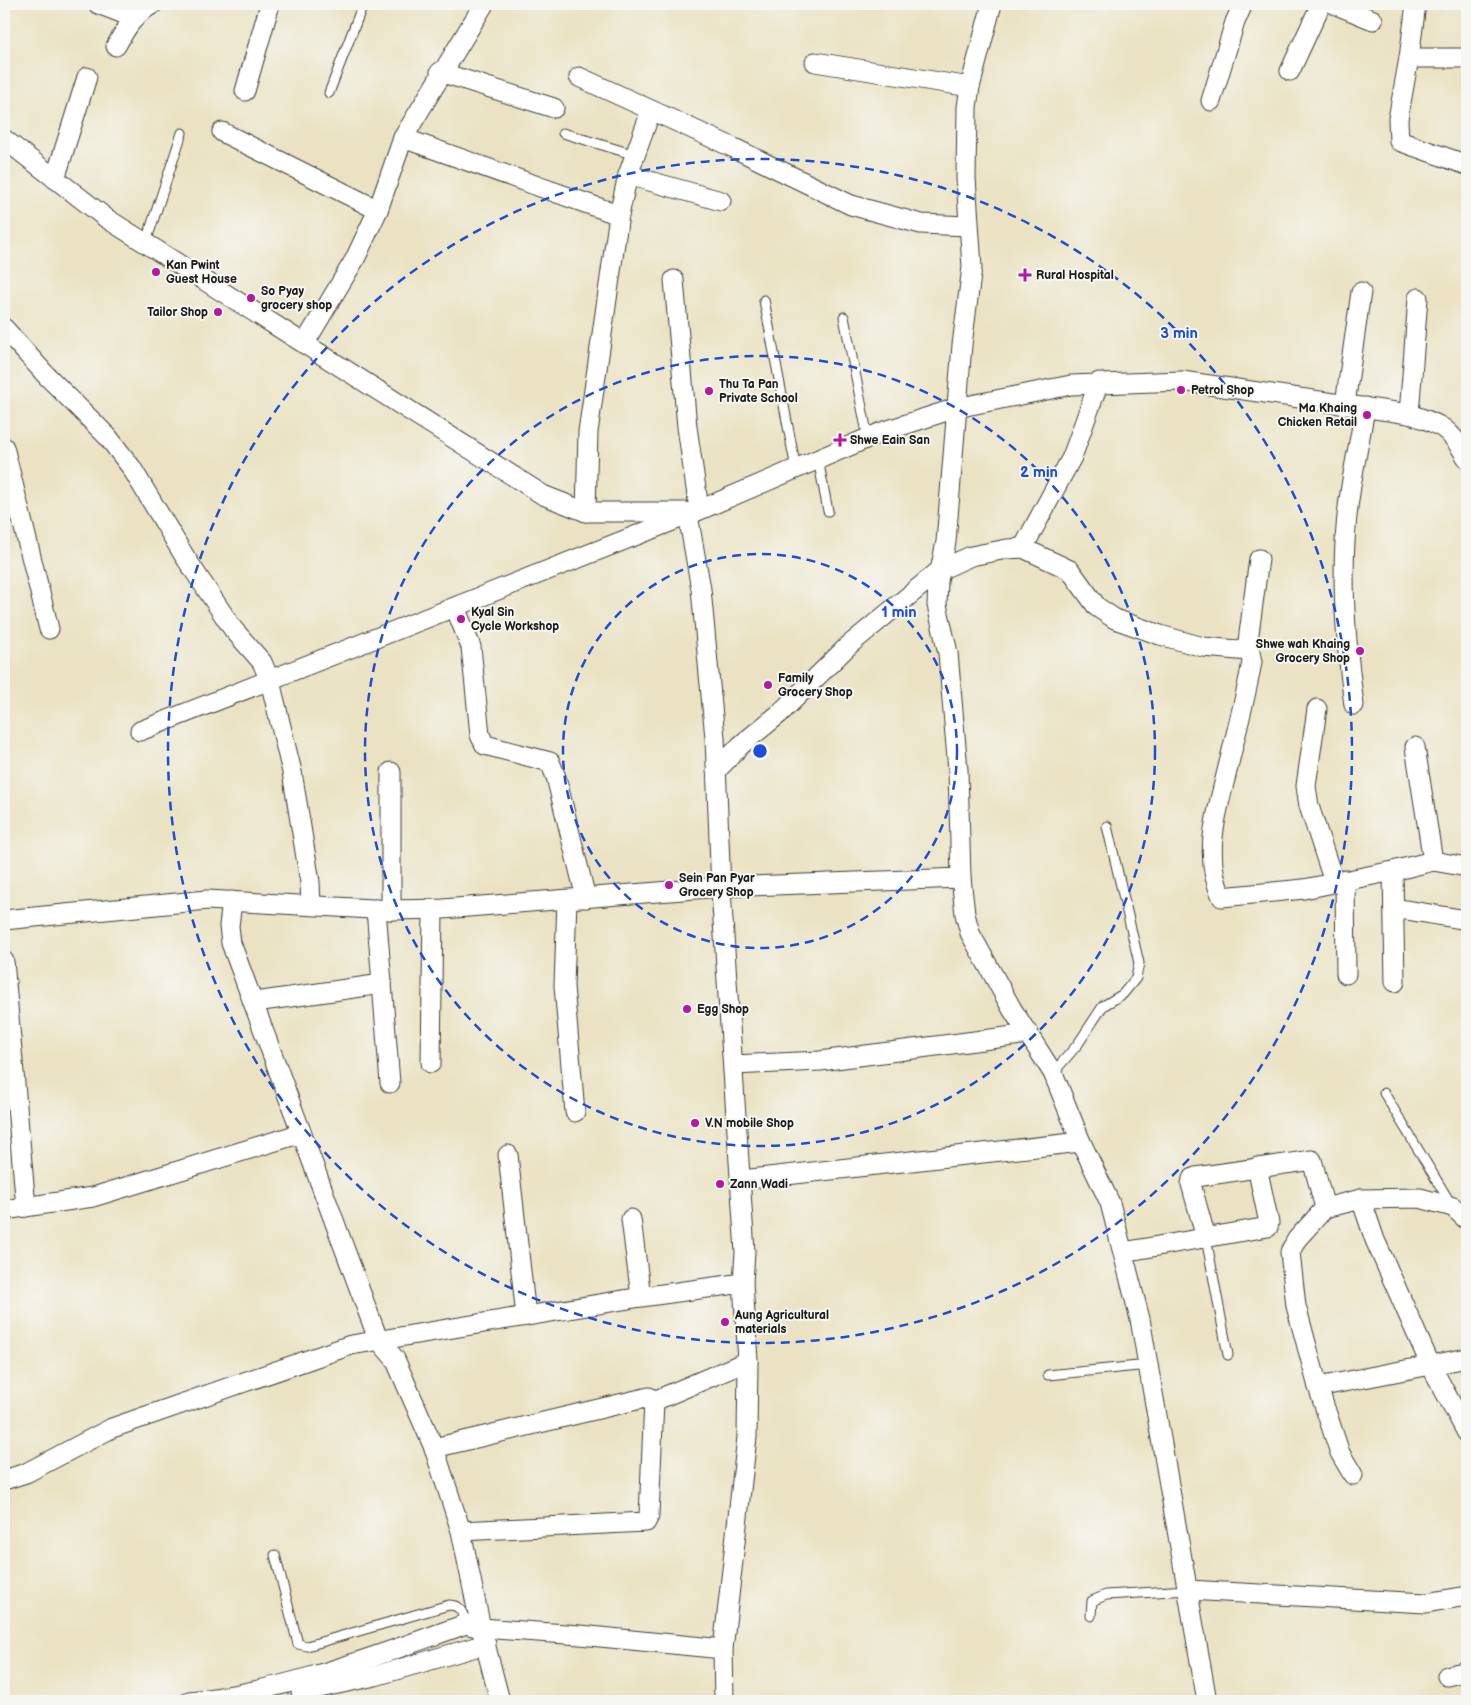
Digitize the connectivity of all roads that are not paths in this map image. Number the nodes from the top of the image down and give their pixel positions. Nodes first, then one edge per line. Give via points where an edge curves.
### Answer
1 (98, 4) edge
2 (153, 4) edge
3 (270, 4) edge
4 (363, 4) edge
5 (484, 4) edge
6 (992, 4) edge
7 (1243, 4) edge
8 (1321, 4) edge
9 (1334, 4) edge
10 (1416, 4) edge
11 (134, 18) junction
12 (1373, 20) dead end
13 (116, 46) dead end
14 (1409, 58) junction
15 (1467, 58) edge
16 (815, 62) dead end
17 (440, 72) junction
18 (1290, 72) dead end
19 (87, 77) dead end
20 (579, 77) dead end
21 (970, 87) junction
22 (245, 91) dead end
23 (329, 93) dead end
24 (1211, 101) dead end
25 (554, 108) dead end
26 (651, 111) junction
27 (222, 132) dead end
28 (182, 133) dead end
29 (563, 133) dead end
30 (403, 138) junction
31 (4, 139) edge
32 (635, 155) junction
33 (1467, 165) edge
34 (628, 175) junction
35 (55, 179) junction
36 (721, 201) dead end
37 (378, 210) junction
38 (619, 215) junction
39 (968, 226) junction
40 (146, 242) junction
41 (674, 280) dead end
42 (1361, 292) dead end
43 (1418, 298) dead end
44 (764, 300) dead end
45 (844, 317) dead end
46 (6, 333) edge
47 (305, 343) junction
48 (1099, 382) junction
49 (1345, 404) junction
50 (1366, 407) junction
51 (956, 408) junction
52 (1409, 414) junction
53 (868, 438) junction
54 (4, 446) edge
55 (1467, 458) edge
56 (818, 460) junction
57 (796, 469) junction
58 (828, 511) dead end
59 (586, 512) junction
60 (694, 512) junction
61 (1023, 548) junction
62 (1259, 559) dead end
63 (940, 570) junction
64 (455, 607) junction
65 (49, 628) dead end
66 (1249, 651) junction
67 (270, 681) junction
68 (1354, 705) dead end
69 (1317, 709) dead end
70 (140, 731) dead end
71 (1416, 747) dead end
72 (716, 771) junction
73 (391, 772) dead end
74 (1107, 826) dead end
75 (1433, 861) junction
76 (1467, 867) edge
77 (1393, 872) junction
78 (961, 878) junction
79 (1339, 881) junction
80 (721, 887) junction
81 (576, 899) junction
82 (232, 901) junction
83 (311, 904) junction
84 (1394, 908) junction
85 (383, 909) junction
86 (433, 910) junction
87 (4, 920) edge
88 (1467, 920) edge
89 (4, 961) edge
90 (1346, 974) dead end
91 (1395, 982) dead end
92 (382, 984) junction
93 (255, 1002) junction
94 (1029, 1034) junction
95 (432, 1063) dead end
96 (733, 1065) junction
97 (1053, 1073) junction
98 (390, 1083) dead end
99 (1384, 1093) dead end
100 (575, 1112) dead end
101 (302, 1133) junction
102 (1081, 1142) junction
103 (508, 1155) dead end
104 (1257, 1167) junction
105 (741, 1180) junction
106 (1361, 1199) junction
107 (26, 1206) junction
108 (1460, 1206) edge
109 (1325, 1208) junction
110 (4, 1210) edge
111 (631, 1219) dead end
112 (1467, 1220) edge
113 (1206, 1238) junction
114 (1124, 1252) junction
115 (743, 1283) junction
116 (641, 1297) junction
117 (526, 1316) junction
118 (378, 1339) junction
119 (1228, 1355) dead end
120 (1467, 1358) edge
121 (748, 1361) junction
122 (1148, 1364) junction
123 (1430, 1364) junction
124 (1048, 1375) dead end
125 (1318, 1387) junction
126 (654, 1401) junction
127 (1467, 1433) edge
128 (434, 1448) junction
129 (1353, 1475) dead end
130 (4, 1480) edge
131 (461, 1531) junction
132 (275, 1554) dead end
133 (1188, 1590) junction
134 (1467, 1596) edge
135 (1091, 1616) dead end
136 (478, 1632) junction
137 (723, 1649) junction
138 (1467, 1671) edge
139 (1447, 1676) dead end
140 (189, 1701) edge
141 (262, 1701) edge
142 (500, 1701) edge
143 (724, 1701) edge
144 (1207, 1701) edge

1 - 11 street
2 - 11 street
3 - 22 street
4 - 23 lane
5 - 17 street
6 - 21 street
7 - 24 street
8 - 18 street
9 - 12 street
10 - 14 street
11 - 13 street
14 - 15 street
14 - 33 street via 1398,119 1400,140
16 - 21 street
17 - 25 street
17 - 30 street
19 - 35 street
20 - 26 street
21 - 39 street via 966,178
26 - 32 street
26 - 39 street via 851,205 921,224
27 - 37 street
28 - 40 lane
29 - 32 lane
30 - 37 street
30 - 38 street
31 - 35 street
32 - 34 street
34 - 36 street
34 - 38 street
35 - 40 street via 106,218
37 - 47 street via 355,259
38 - 59 street via 588,432
39 - 51 street via 972,267
40 - 47 street
41 - 60 street
42 - 49 street
43 - 52 street
44 - 57 lane
45 - 53 lane
46 - 67 street via 108,437 131,467 185,557 233,629 262,662
47 - 59 street via 543,494
48 - 49 street via 1182,381
48 - 51 street via 1071,384
48 - 61 street via 1072,457
49 - 50 street
50 - 52 street
50 - 68 street via 1350,493 1344,574 1346,646
51 - 53 street
51 - 63 street via 946,542
52 - 55 street via 1434,422 1455,437
53 - 56 street
54 - 65 street
56 - 57 street
56 - 58 lane
57 - 60 street
59 - 60 street
60 - 64 street
60 - 72 street
61 - 63 street via 971,556
61 - 66 street via 1070,570 1097,607 1115,620 1203,646
62 - 66 street
63 - 72 street via 848,646
63 - 78 street via 937,605 949,663 958,770
64 - 67 street
64 - 81 street via 471,647 480,735 484,745 550,762 556,777
66 - 79 street via 1252,662 1248,688 1213,831 1212,865 1216,884 1222,897 1229,898 1304,889
67 - 70 street
67 - 83 street via 292,772
69 - 79 street via 1306,786 1308,806
71 - 75 street
72 - 80 street
73 - 85 street
74 - 97 lane via 1139,963 1136,978 1123,994 1103,1006 1078,1044
75 - 76 street
75 - 77 street
77 - 79 street
77 - 84 street
78 - 80 street
78 - 94 street via 970,934
79 - 90 street
80 - 81 street
80 - 96 street
81 - 86 street
81 - 100 street via 564,986
82 - 83 street
82 - 87 street via 207,900
82 - 93 street via 231,943
83 - 85 street
84 - 88 street
84 - 91 street
85 - 86 street
85 - 92 street
86 - 95 street
89 - 107 street
92 - 93 street
92 - 98 street
93 - 101 street
94 - 96 street via 820,1061
94 - 97 street
96 - 105 street
97 - 102 street
99 - 108 lane
101 - 107 street via 93,1196
101 - 118 street
102 - 105 street
102 - 114 street via 1110,1203
103 - 117 street
104 - 109 street via 1312,1160
104 - 113 street via 1268,1227
104 - 113 street via 1192,1179
105 - 115 street via 745,1252
106 - 108 street via 1420,1198
106 - 109 street
106 - 123 street via 1375,1240
107 - 110 street
108 - 112 street
109 - 125 street via 1297,1239 1290,1252 1296,1306
111 - 116 street
113 - 114 street
113 - 119 lane
114 - 122 street
115 - 116 street
115 - 121 street
116 - 117 street
117 - 118 street
118 - 128 street via 395,1359
118 - 130 street via 351,1345 112,1428 26,1473
120 - 123 street
121 - 126 street
121 - 137 street via 747,1438
122 - 124 lane
122 - 133 street
123 - 125 street
123 - 127 street
125 - 129 street via 1340,1453
126 - 128 street via 649,1397
126 - 131 street via 649,1516 646,1522
128 - 131 street
131 - 136 street
132 - 136 lane via 298,1644 307,1646 455,1605
133 - 134 street via 1426,1603
133 - 135 lane via 1106,1595 1092,1601
133 - 144 street
136 - 137 street via 580,1635
136 - 140 street via 302,1681
136 - 141 street via 375,1676
136 - 142 street
137 - 143 street
138 - 139 street

